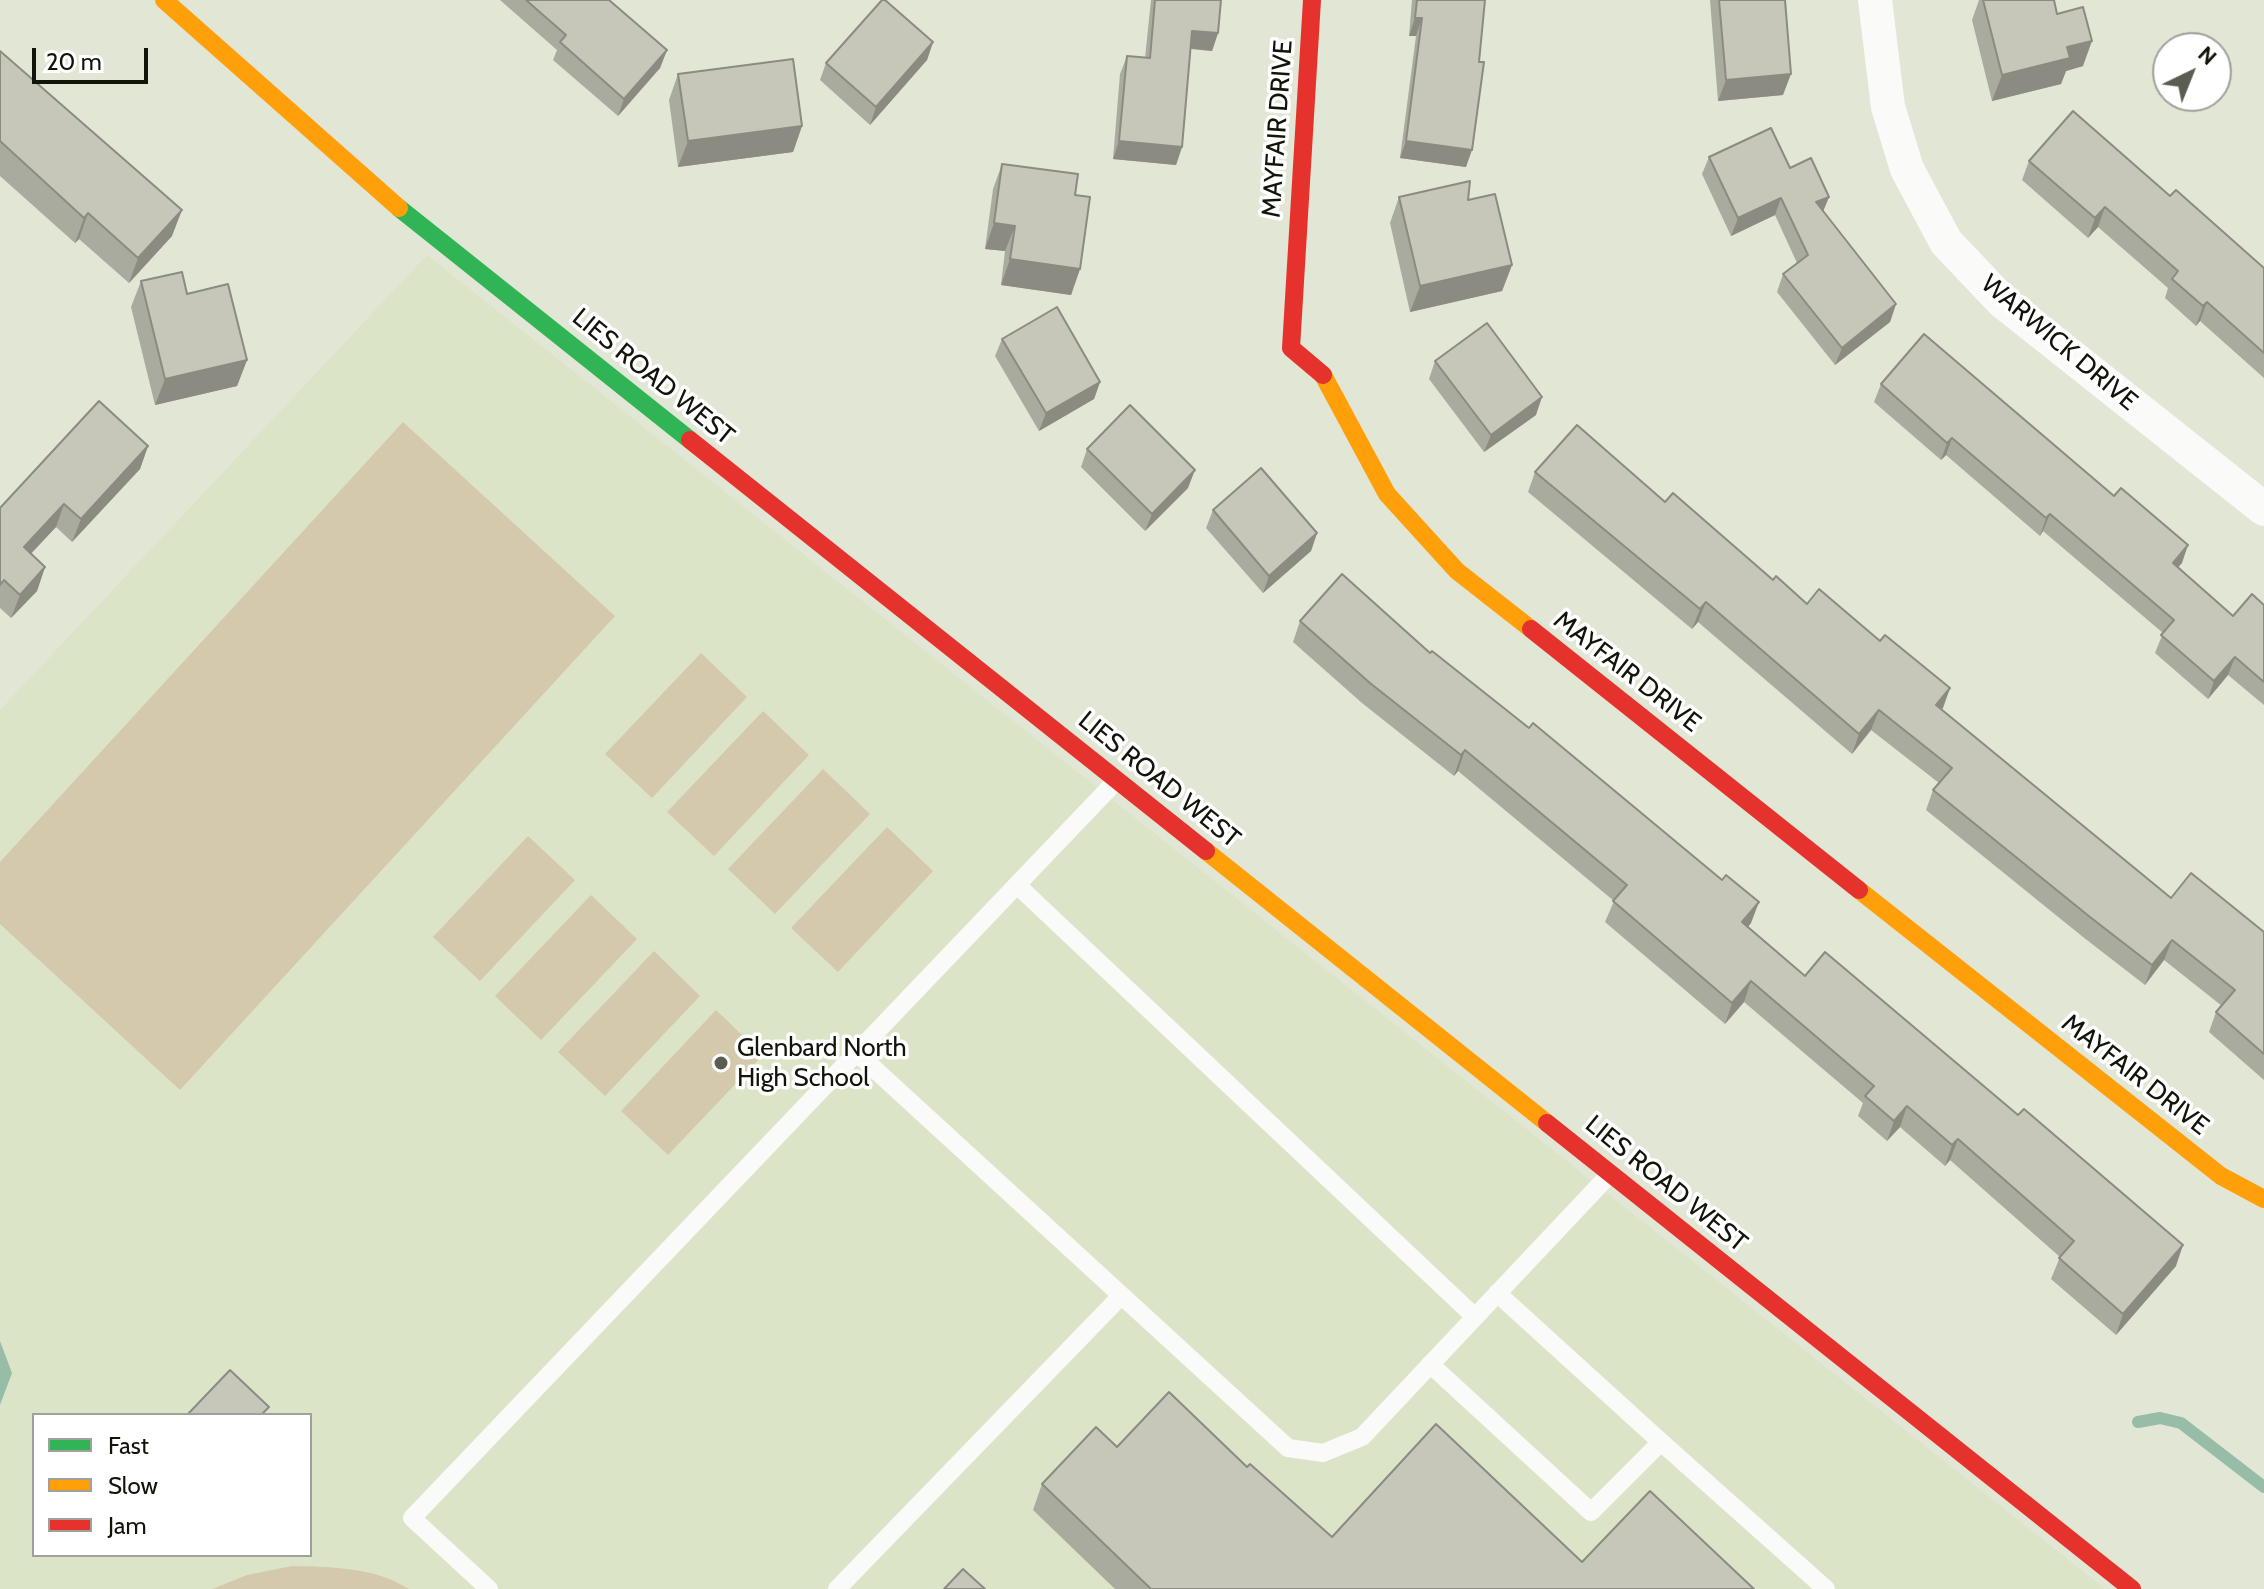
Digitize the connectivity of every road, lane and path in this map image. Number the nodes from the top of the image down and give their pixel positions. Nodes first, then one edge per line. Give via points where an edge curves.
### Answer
1 (164, 0) edge
2 (1312, 0) edge
3 (1875, 0) edge
4 (2264, 509) edge
5 (1117, 780) junction
6 (1017, 885) junction
7 (857, 1053) junction
8 (1610, 1174) junction
9 (2264, 1199) edge
10 (1497, 1293) junction
11 (1121, 1296) junction
12 (1475, 1317) junction
13 (1430, 1364) junction
14 (1661, 1442) junction
15 (489, 1589) edge
16 (837, 1589) edge
17 (1826, 1589) edge
18 (2132, 1589) edge

1 - 5 street, LIES ROAD WEST via 368,183
2 - 9 street, MAYFAIR DRIVE via 1291,348 1324,376 1387,494 1457,571 2221,1176
3 - 4 street, WARWICK DRIVE via 1888,107 1907,169 1946,242 2003,302
5 - 6 lane
5 - 8 street, LIES ROAD WEST
6 - 7 lane
6 - 12 lane
7 - 11 lane
7 - 15 lane via 412,1518
8 - 10 lane
8 - 18 street, LIES ROAD WEST
10 - 12 lane
10 - 14 lane
11 - 13 lane via 1288,1448 1323,1453 1362,1437
11 - 16 lane
12 - 13 lane
13 - 14 lane via 1591,1512
14 - 17 lane

